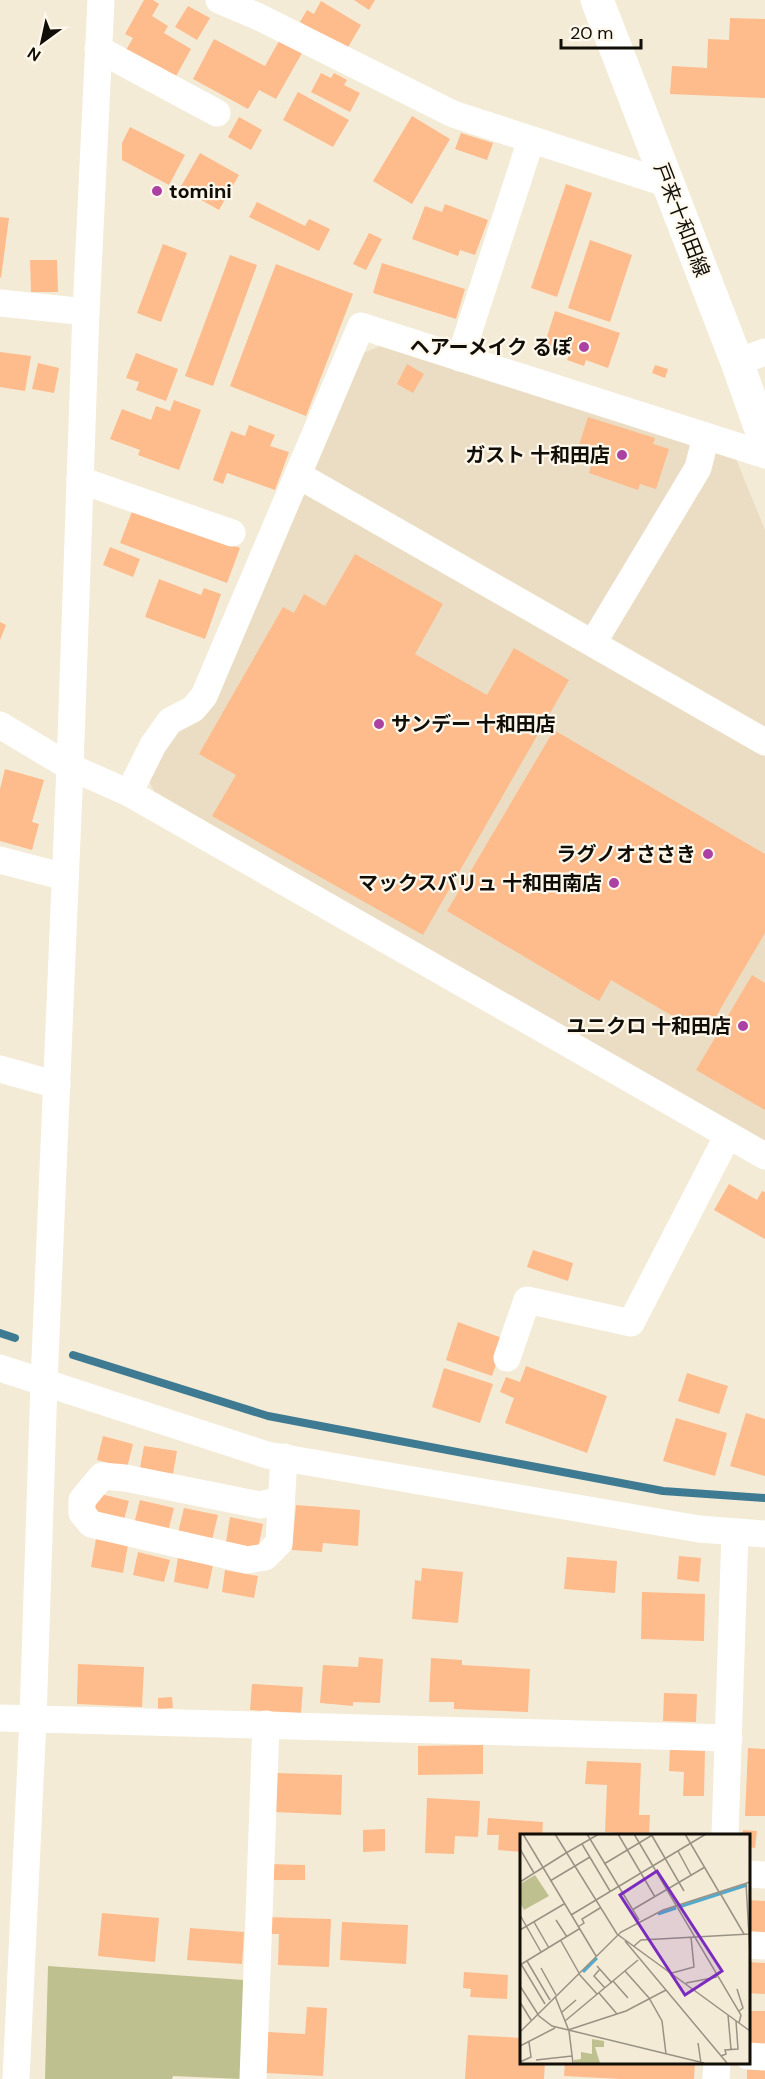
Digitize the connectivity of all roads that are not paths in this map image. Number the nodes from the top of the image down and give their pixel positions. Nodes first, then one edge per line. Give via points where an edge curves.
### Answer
1 (101, 0) edge
2 (219, 0) edge
3 (597, 0) edge
4 (264, 9) edge
5 (98, 49) junction
6 (217, 113) dead end
7 (531, 140) junction
8 (668, 184) junction
9 (0, 303) edge
10 (86, 312) junction
11 (751, 357) edge
12 (460, 358) junction
13 (706, 436) junction
14 (765, 441) edge
15 (765, 455) edge
16 (298, 475) junction
17 (80, 480) junction
18 (232, 533) dead end
19 (592, 643) junction
20 (0, 725) edge
21 (765, 742) edge
22 (70, 766) junction
23 (129, 793) junction
24 (0, 860) edge
25 (65, 877) junction
26 (0, 1069) edge
27 (57, 1085) junction
28 (728, 1135) junction
29 (765, 1156) edge
30 (507, 1358) dead end
31 (0, 1368) edge
32 (44, 1383) junction
33 (284, 1457) junction
34 (281, 1500) junction
35 (735, 1533) junction
36 (765, 1534) edge
37 (0, 1718) edge
38 (33, 1719) junction
39 (266, 1724) junction
40 (729, 1738) junction
41 (725, 1834) edge
42 (750, 1874) edge
43 (765, 1875) edge
44 (750, 1945) edge
45 (765, 1946) edge
46 (750, 2056) edge
47 (765, 2057) edge
48 (717, 2064) edge
49 (16, 2079) edge
50 (253, 2079) edge
51 (716, 2079) edge

1 - 5 street
2 - 4 street
3 - 8 main road, 戸来十和田線
4 - 7 street via 453,114
5 - 6 street
5 - 10 street
7 - 8 street
7 - 12 street
8 - 11 main road, 戸来十和田線
9 - 10 street
10 - 17 street
11 - 14 main road, 戸来十和田線
12 - 13 street
12 - 16 street via 361,326
13 - 15 street
13 - 19 street via 698,468
16 - 19 street
16 - 23 street via 204,696 193,709 170,721
17 - 18 street
17 - 22 street
19 - 21 street
20 - 22 street
22 - 23 street
22 - 25 street
23 - 28 street
24 - 25 street
25 - 27 street
26 - 27 street
27 - 32 street
28 - 29 street
28 - 30 street via 631,1323 527,1300
31 - 32 street
32 - 33 street via 267,1455
32 - 38 street
33 - 34 street
33 - 35 street
34 - 34 street via 279,1543 265,1557 247,1560 91,1524 82,1513 82,1500 102,1476 260,1505
35 - 36 street
35 - 40 street
37 - 38 street
38 - 39 street
38 - 49 street
39 - 40 street
39 - 50 street
40 - 41 street
42 - 43 street
44 - 45 street
46 - 47 street
48 - 51 street

